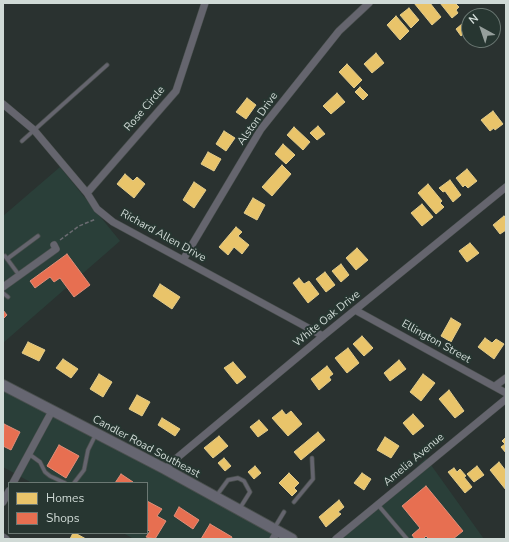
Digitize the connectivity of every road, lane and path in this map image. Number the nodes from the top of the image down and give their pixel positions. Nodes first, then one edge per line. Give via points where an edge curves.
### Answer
1 (205, 3) edge
2 (366, 4) edge
3 (107, 65) dead end
4 (3, 104) edge
5 (34, 130) junction
6 (22, 141) dead end
7 (506, 187) edge
8 (87, 193) junction
9 (109, 218) junction
10 (38, 236) dead end
11 (54, 245) joint
12 (183, 260) junction
13 (19, 275) junction
14 (3, 287) edge
15 (3, 293) edge
16 (8, 296) dead end
17 (355, 310) junction
18 (323, 336) junction
19 (506, 378) edge
20 (3, 385) edge
21 (495, 386) junction
22 (506, 393) edge
23 (506, 399) edge
24 (52, 411) junction
25 (96, 434) junction
26 (29, 454) junction
27 (312, 458) dead end
28 (165, 470) junction
29 (14, 482) edge
30 (63, 482) edge
31 (75, 482) edge
32 (8, 493) edge
33 (215, 498) junction
34 (3, 502) edge
35 (294, 502) dead end
36 (378, 504) junction
37 (238, 511) junction
38 (284, 512) dead end
39 (274, 534) edge
40 (3, 537) edge
41 (6, 539) edge
42 (292, 539) edge
43 (336, 539) edge
44 (407, 539) edge

1 - 8 street, Rose Circle via 176,90
2 - 12 street, Alston Drive via 339,31 261,129
3 - 5 lane
4 - 5 street, Richard Allen Drive
5 - 6 lane
5 - 8 street, Richard Allen Drive
7 - 17 street, White Oak Drive
8 - 9 street, Richard Allen Drive via 97,209
9 - 11 path via 98,218 79,226
9 - 12 street, Richard Allen Drive
10 - 13 lane via 6,258
11 - 13 street via 56,249
12 - 18 street, Richard Allen Drive
13 - 14 street
15 - 16 lane
17 - 18 street, White Oak Drive
17 - 21 street, Ellington Street
18 - 28 street, White Oak Drive
19 - 21 street
20 - 24 main road, Candler Road Southeast
21 - 22 street, Ellington Street
23 - 36 street, Amelia Avenue
24 - 25 main road, Candler Road Southeast
24 - 26 street
25 - 28 main road, Candler Road Southeast
25 - 31 lane via 88,450 84,470
26 - 29 street
26 - 30 lane via 40,462 45,472
27 - 35 lane via 313,479
28 - 33 main road, Candler Road Southeast
32 - 34 street
33 - 37 main road, Candler Road Southeast
33 - 37 lane via 228,480 238,478 244,481 250,492
36 - 43 street, Amelia Avenue
36 - 44 lane
37 - 39 main road, Candler Road Southeast
38 - 39 lane
39 - 42 main road, Candler Road Southeast
40 - 41 street

